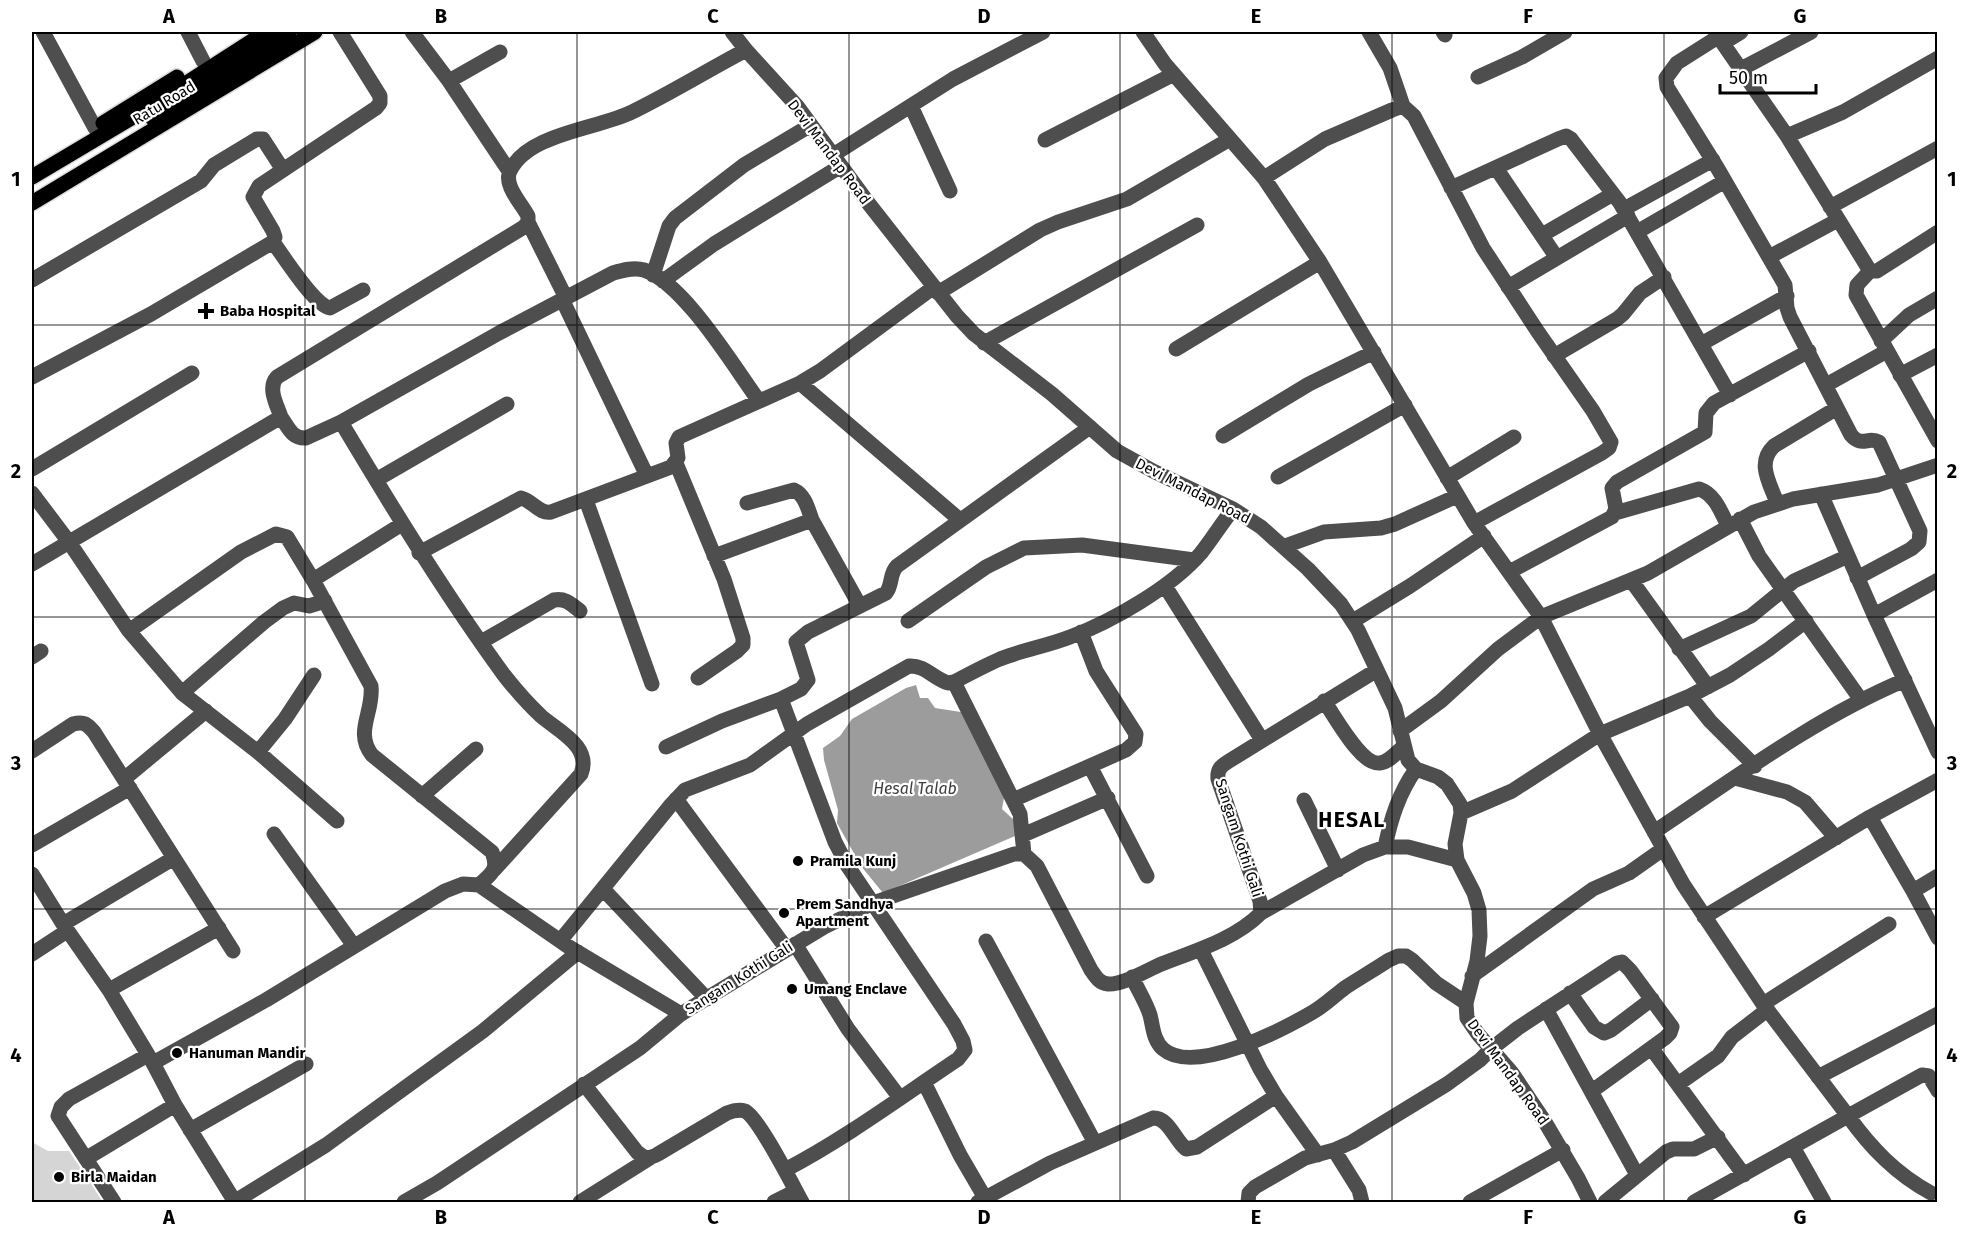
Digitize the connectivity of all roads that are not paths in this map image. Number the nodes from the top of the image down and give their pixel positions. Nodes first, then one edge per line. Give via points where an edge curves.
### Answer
1 (43, 32) edge
2 (188, 32) edge
3 (249, 32) edge
4 (266, 32) edge
5 (289, 32) edge
6 (315, 32) edge
7 (340, 32) edge
8 (412, 32) edge
9 (1043, 32) edge
10 (1143, 32) edge
11 (1369, 32) edge
12 (1565, 32) edge
13 (1742, 32) edge
14 (1811, 32) edge
15 (1719, 37) edge
16 (740, 38) edge
17 (500, 52) dead end
18 (1938, 58) edge
19 (203, 61) junction
20 (1742, 69) junction
21 (1174, 74) junction
22 (1478, 76) dead end
23 (449, 81) junction
24 (911, 106) junction
25 (1403, 106) junction
26 (811, 126) junction
27 (95, 128) junction
28 (1787, 136) junction
29 (1230, 139) junction
30 (1045, 140) dead end
31 (1938, 148) edge
32 (1713, 160) junction
33 (837, 161) junction
34 (32, 166) edge
35 (1496, 168) junction
36 (283, 170) junction
37 (509, 171) junction
38 (32, 177) edge
39 (1264, 178) junction
40 (1725, 181) junction
41 (1451, 188) junction
42 (950, 190) dead end
43 (32, 192) edge
44 (1613, 194) junction
45 (32, 203) edge
46 (1626, 213) junction
47 (1834, 213) junction
48 (528, 222) junction
49 (1197, 225) dead end
50 (1637, 231) junction
51 (1938, 232) edge
52 (1542, 235) junction
53 (273, 242) junction
54 (1769, 257) junction
55 (1557, 258) junction
56 (1320, 262) junction
57 (1870, 271) junction
58 (1664, 277) junction
59 (658, 278) junction
60 (32, 280) edge
61 (1508, 287) junction
62 (363, 290) dead end
63 (936, 290) junction
64 (1787, 296) junction
65 (564, 298) junction
66 (1938, 298) edge
67 (984, 343) junction
68 (1701, 344) junction
69 (1884, 346) junction
70 (1176, 349) dead end
71 (1809, 351) junction
72 (1374, 352) junction
73 (1938, 355) edge
74 (1554, 356) junction
75 (192, 373) dead end
76 (1900, 375) junction
77 (32, 377) edge
78 (800, 382) junction
79 (1826, 385) junction
80 (1730, 395) junction
81 (759, 401) junction
82 (507, 404) dead end
83 (1405, 405) junction
84 (1837, 408) junction
85 (281, 417) junction
86 (341, 422) junction
87 (1090, 427) junction
88 (1935, 432) edge
89 (1223, 436) dead end
90 (1514, 437) dead end
91 (676, 463) junction
92 (1938, 465) edge
93 (32, 469) edge
94 (648, 476) junction
95 (1278, 477) dead end
96 (1447, 478) junction
97 (1897, 479) junction
98 (376, 480) junction
99 (32, 493) edge
100 (1821, 494) junction
101 (1457, 496) junction
102 (586, 500) junction
103 (747, 503) dead end
104 (1777, 503) junction
105 (1233, 509) junction
106 (1615, 513) junction
107 (812, 520) junction
108 (960, 520) junction
109 (1474, 523) junction
110 (1734, 523) junction
111 (402, 524) junction
112 (1484, 536) junction
113 (69, 542) junction
114 (1285, 546) junction
115 (419, 552) junction
116 (1848, 555) junction
117 (714, 556) junction
118 (1194, 561) junction
119 (32, 564) edge
120 (1509, 572) junction
121 (1857, 578) junction
122 (313, 580) junction
123 (1631, 580) junction
124 (1938, 580) edge
125 (1164, 586) junction
126 (1783, 589) junction
127 (325, 601) junction
128 (860, 606) junction
129 (580, 611) dead end
130 (1874, 615) junction
131 (1541, 617) junction
132 (908, 621) dead end
133 (1353, 621) junction
134 (1806, 621) junction
135 (129, 632) junction
136 (1081, 632) junction
137 (481, 642) junction
138 (1679, 648) junction
139 (1377, 670) junction
140 (314, 675) dead end
141 (698, 678) dead end
142 (1905, 680) junction
143 (954, 682) junction
144 (652, 684) dead end
145 (1708, 687) junction
146 (182, 693) junction
147 (1690, 696) junction
148 (781, 699) junction
149 (1861, 700) junction
150 (1324, 701) junction
151 (206, 711) junction
152 (795, 733) junction
153 (1600, 734) junction
154 (1402, 739) junction
155 (1262, 740) junction
156 (666, 747) dead end
157 (476, 749) dead end
158 (32, 751) edge
159 (258, 752) junction
160 (1938, 752) edge
161 (1090, 766) junction
162 (1755, 766) junction
163 (1416, 769) junction
164 (1735, 778) junction
165 (1938, 780) edge
166 (127, 784) junction
167 (422, 796) junction
168 (1108, 798) junction
169 (676, 799) junction
170 (1013, 800) junction
171 (1304, 800) dead end
172 (1461, 813) junction
173 (1870, 817) junction
174 (337, 821) dead end
175 (1654, 832) junction
176 (274, 834) dead end
177 (1023, 836) junction
178 (1836, 837) junction
179 (32, 845) edge
180 (1385, 847) junction
181 (1664, 849) junction
182 (1024, 854) junction
183 (174, 858) junction
184 (1457, 861) junction
185 (494, 870) junction
186 (1338, 870) junction
187 (1147, 876) dead end
188 (1938, 876) edge
189 (34, 882) edge
190 (479, 885) junction
191 (603, 889) junction
192 (1913, 891) junction
193 (873, 903) junction
194 (1261, 913) junction
195 (1704, 917) junction
196 (1889, 924) dead end
197 (65, 927) junction
198 (219, 928) junction
199 (1938, 938) edge
200 (560, 941) junction
201 (986, 941) dead end
202 (354, 946) junction
203 (790, 946) junction
204 (1201, 950) junction
205 (233, 951) dead end
206 (578, 952) junction
207 (32, 954) edge
208 (1472, 976) junction
209 (1132, 977) junction
210 (109, 990) junction
211 (1570, 993) junction
212 (707, 999) junction
213 (1652, 999) junction
214 (1466, 1003) junction
215 (1765, 1007) junction
216 (1546, 1009) junction
217 (681, 1014) junction
218 (1938, 1014) edge
219 (1248, 1043) junction
220 (1491, 1048) junction
221 (1652, 1048) junction
222 (151, 1059) junction
223 (306, 1064) dead end
224 (1818, 1077) junction
225 (924, 1082) junction
226 (584, 1084) junction
227 (1678, 1084) junction
228 (1592, 1090) junction
229 (1938, 1091) edge
230 (1276, 1096) junction
231 (900, 1098) junction
232 (175, 1105) junction
233 (1848, 1116) junction
234 (190, 1130) junction
235 (1718, 1137) junction
236 (1095, 1143) junction
237 (1793, 1147) junction
238 (1334, 1150) junction
239 (1563, 1150) junction
240 (1318, 1155) junction
241 (87, 1158) junction
242 (650, 1158) junction
243 (785, 1170) junction
244 (1744, 1174) junction
245 (1637, 1175) junction
246 (1930, 1193) dead end
247 (799, 1197) edge
248 (982, 1201) edge
249 (235, 1202) edge
250 (114, 1203) edge
251 (404, 1203) edge
252 (580, 1203) edge
253 (774, 1203) edge
254 (1248, 1203) edge
255 (1362, 1203) edge
256 (1470, 1203) edge
257 (1590, 1203) edge
258 (1605, 1203) edge
259 (1694, 1203) edge
260 (1824, 1203) edge

1 - 27 street
2 - 19 street
3 - 19 main road, Ratu Road
4 - 38 main road
5 - 43 main road
6 - 45 main road, Ratu Road
7 - 36 street via 380,96 380,103
8 - 23 street
9 - 24 street
10 - 21 street
11 - 25 street via 1390,68
12 - 22 street
13 - 15 street
14 - 20 street
15 - 20 street
15 - 32 street via 1677,63 1665,78 1673,98
16 - 26 street, Devi Mandap Road
16 - 37 street via 630,114 534,146
17 - 23 street
18 - 28 street via 1843,112
19 - 27 main road, Ratu Road
20 - 28 street
21 - 29 street
21 - 30 street
23 - 37 street
24 - 33 street
24 - 42 street
25 - 39 street via 1325,139
25 - 41 street via 1414,116
26 - 33 street, Devi Mandap Road
26 - 59 street via 744,165 683,210 669,226
27 - 34 main road, Ratu Road
28 - 47 street
29 - 39 street
29 - 63 street via 1127,200 1040,230
31 - 47 street
32 - 40 street
32 - 46 street
33 - 59 street
33 - 63 street, Devi Mandap Road
35 - 41 street
35 - 44 street via 1566,136
35 - 52 street
36 - 53 street via 259,186 253,198 273,231
36 - 60 street via 267,143 257,138 214,165 201,181
37 - 48 street via 508,182
39 - 56 street
40 - 50 street
40 - 54 street
41 - 61 street
44 - 46 street
44 - 52 street
46 - 50 street
46 - 55 street
47 - 54 street
47 - 57 street
48 - 65 street
48 - 85 street via 512,236 277,377 272,388
49 - 67 street
50 - 58 street
51 - 57 street via 1877,271
52 - 55 street
53 - 62 street via 324,307 330,308
53 - 77 street via 151,314
54 - 64 street
55 - 61 street
56 - 70 street
56 - 72 street
57 - 69 street via 1857,285 1856,295
58 - 68 street
58 - 74 street via 1640,293 1617,319
59 - 65 street via 644,270 630,269 612,273
59 - 81 street via 680,294
61 - 74 street
63 - 67 street, Devi Mandap Road
63 - 78 street
64 - 68 street
64 - 71 street via 1790,317
65 - 86 street
65 - 94 street
66 - 69 street via 1909,315
67 - 87 street, Devi Mandap Road
68 - 80 street
69 - 76 street
69 - 79 street
71 - 79 street
71 - 80 street
72 - 83 street
72 - 89 street via 1309,384
73 - 76 street
74 - 109 street via 1608,436 1609,448
75 - 93 street
76 - 88 street
78 - 81 street
78 - 108 street
79 - 84 street
80 - 106 street via 1709,408 1706,429 1701,435 1614,484 1611,492
81 - 91 street via 679,437
82 - 98 street
83 - 95 street
83 - 96 street
84 - 97 street via 1856,441 1880,442
84 - 104 street via 1768,452 1764,466
85 - 86 street via 291,433 301,438
85 - 113 street
86 - 98 street
87 - 105 street, Devi Mandap Road via 1130,459
87 - 108 street
90 - 96 street
91 - 94 street
91 - 117 street
92 - 97 street
94 - 102 street
96 - 101 street
97 - 100 street
97 - 121 street via 1920,531 1919,542
98 - 111 street
99 - 113 street
100 - 104 street
100 - 116 street
101 - 109 street
101 - 114 street via 1395,524 1324,532
102 - 115 street via 546,513 521,498
102 - 144 street
103 - 107 street via 794,490 804,498
104 - 110 street
105 - 114 street, Devi Mandap Road
105 - 118 street
106 - 110 street via 1699,489 1707,491
106 - 120 street
107 - 117 street
107 - 128 street
108 - 128 street via 897,566 885,593
109 - 112 street
110 - 123 street
110 - 126 street
111 - 115 street
111 - 122 street
112 - 120 street
112 - 133 street
113 - 119 street
113 - 135 street
114 - 133 street, Devi Mandap Road
115 - 137 street
116 - 121 street
116 - 126 street
117 - 141 street via 740,626 742,645
118 - 125 street
118 - 132 street via 1082,545 1024,548 986,567
120 - 131 street
121 - 130 street
122 - 127 street
122 - 135 street via 287,537 276,534 241,552
123 - 131 street
123 - 138 street
124 - 130 street
125 - 136 street
125 - 155 street
126 - 134 street
126 - 138 street via 1751,616
127 - 146 street via 309,606 294,603 283,608
127 - 167 street via 371,686 365,746
128 - 148 street via 801,636 796,642 808,680 801,689
129 - 137 street via 567,601 554,600
130 - 142 street
131 - 153 street
131 - 154 street via 1498,648
133 - 139 street, Devi Mandap Road
134 - 145 street
134 - 149 street
135 - 146 street
136 - 143 street via 1000,659
136 - 161 street via 1096,670 1136,734 1131,747
137 - 185 street via 533,708 578,746 584,766 550,810
138 - 145 street
139 - 150 street, Sangam Kothi Gali
139 - 154 street, Devi Mandap Road via 1395,708
140 - 159 street
142 - 149 street
142 - 160 street
143 - 152 street via 941,681 917,665 909,666
143 - 170 street
145 - 147 street
146 - 151 street
147 - 153 street
147 - 162 street
148 - 152 street
148 - 156 street
149 - 162 street
150 - 154 street via 1368,761 1378,764 1387,760
150 - 155 street, Sangam Kothi Gali
151 - 159 street
151 - 166 street
152 - 169 street via 750,765 692,786
152 - 193 street via 835,842
153 - 172 street via 1512,791
153 - 175 street
154 - 163 street, Devi Mandap Road via 1408,760
155 - 194 street, Sangam Kothi Gali via 1218,772
157 - 167 street
158 - 166 street via 74,724 87,723
159 - 174 street
161 - 168 street
161 - 170 street
162 - 164 street
163 - 172 street via 1447,784 1460,804
163 - 180 street via 1394,809
164 - 175 street
164 - 178 street via 1788,792 1805,802
165 - 173 street
166 - 179 street
166 - 183 street
167 - 185 street via 492,852
168 - 177 street
168 - 187 street
169 - 191 street
169 - 203 street
170 - 177 street
171 - 186 street
172 - 184 street, Devi Mandap Road via 1455,844
173 - 178 street
173 - 192 street
175 - 181 street
176 - 202 street
177 - 182 street
178 - 195 street
180 - 184 street via 1408,847
180 - 186 street
181 - 195 street
181 - 208 street via 1629,873 1586,894
182 - 193 street, Sangam Kothi Gali
182 - 209 street, Sangam Kothi Gali via 1037,866 1097,979 1111,984
183 - 197 street
183 - 198 street
184 - 208 street, Devi Mandap Road via 1479,910 1480,936
185 - 190 street
186 - 194 street
188 - 192 street
189 - 197 street
190 - 200 street
190 - 202 street via 463,884 445,891
191 - 200 street
191 - 212 street
192 - 199 street
193 - 203 street, Sangam Kothi Gali
193 - 225 street via 963,1041 964,1050 958,1059
194 - 204 street, Sangam Kothi Gali via 1252,923
195 - 215 street
196 - 215 street
197 - 207 street
197 - 210 street
198 - 205 street
198 - 210 street
200 - 206 street
201 - 236 street
202 - 222 street via 266,1000
203 - 212 street, Sangam Kothi Gali
203 - 231 street
204 - 209 street, Sangam Kothi Gali
204 - 219 street
206 - 217 street
206 - 249 street via 483,1030 326,1145
208 - 214 street, Devi Mandap Road
209 - 219 street via 1154,1035 1161,1047 1172,1054 1187,1058 1209,1056
210 - 222 street
211 - 213 street via 1622,962
211 - 213 street via 1594,1028 1604,1032
211 - 216 street
212 - 217 street, Sangam Kothi Gali
213 - 221 street via 1672,1027
214 - 219 street via 1436,983 1412,960 1398,957 1314,1011
214 - 220 street, Devi Mandap Road via 1467,1018
215 - 224 street
215 - 227 street via 1732,1037 1718,1056
216 - 220 street
216 - 228 street
217 - 226 street, Sangam Kothi Gali via 640,1048
218 - 224 street
219 - 230 street
220 - 238 street via 1447,1084
220 - 239 street, Devi Mandap Road via 1512,1072
221 - 227 street
221 - 228 street
222 - 232 street
222 - 241 street via 69,1099 61,1107 60,1120
223 - 234 street
224 - 233 street
225 - 231 street
225 - 248 street
226 - 242 street via 637,1152
226 - 251 street, Sangam Kothi Gali
227 - 235 street
228 - 245 street
229 - 233 street via 1929,1076 1922,1075
230 - 236 street via 1191,1150 1180,1144 1159,1117
230 - 240 street
231 - 243 street via 823,1150
232 - 234 street
232 - 241 street
233 - 237 street
233 - 246 street via 1892,1168
234 - 249 street
235 - 244 street
235 - 245 street via 1694,1149 1673,1149
236 - 248 street
237 - 244 street
237 - 260 street
238 - 240 street
238 - 255 street via 1359,1190
239 - 256 street
239 - 257 street, Devi Mandap Road
240 - 254 street via 1299,1161 1255,1187 1249,1193
241 - 250 street
242 - 243 street via 736,1110 753,1119
242 - 252 street
243 - 247 street
244 - 259 street
245 - 258 street
247 - 253 street

